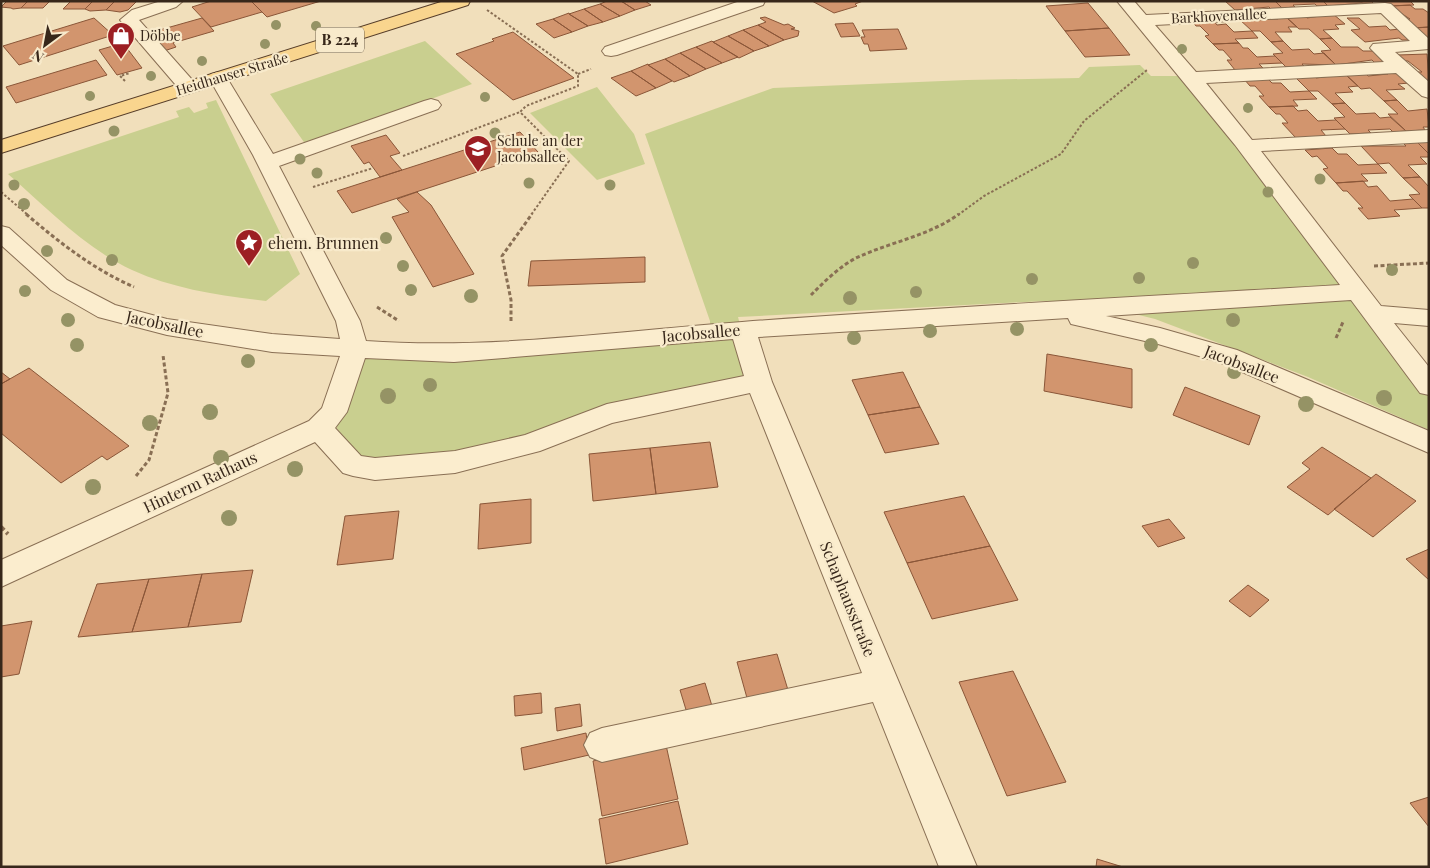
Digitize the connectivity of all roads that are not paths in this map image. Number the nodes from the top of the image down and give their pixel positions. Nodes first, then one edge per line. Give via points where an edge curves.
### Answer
1 (175, 1) edge
2 (462, 1) edge
3 (757, 1) edge
4 (1125, 1) edge
5 (1381, 5) edge
6 (1142, 20) junction
7 (611, 50) dead end
8 (1401, 67) junction
9 (218, 78) junction
10 (1191, 78) junction
11 (188, 87) junction
12 (1429, 92) edge
13 (431, 105) dead end
14 (1429, 136) edge
15 (316, 137) dead end
16 (1245, 146) junction
17 (1, 147) edge
18 (265, 159) junction
19 (1, 233) edge
20 (11, 257) edge
21 (1357, 292) junction
22 (1046, 311) junction
23 (1372, 313) junction
24 (1429, 318) edge
25 (743, 330) junction
26 (355, 349) junction
27 (759, 382) junction
28 (1429, 386) edge
29 (319, 428) junction
30 (1429, 443) edge
31 (1, 574) edge
32 (883, 684) junction
33 (602, 746) dead end
34 (958, 867) edge

1 - 11 street via 129,20
2 - 9 main road, Heidhauser Straße / B 224
3 - 7 street
4 - 6 street, Barkhovenallee
5 - 6 street, Barkhovenallee
5 - 8 street, Barkhovenallee via 1425,45 1378,48
6 - 10 street, Barkhovenallee
8 - 10 street
8 - 12 street, Barkhovenallee
9 - 11 main road, Heidhauser Straße / B 224
9 - 18 street
10 - 16 street, Barkhovenallee
11 - 17 main road, Heidhauser Straße / B 224
13 - 18 street
14 - 16 street
15 - 18 street
16 - 21 street, Barkhovenallee
18 - 26 street via 348,322
19 - 20 street, Jacobsallee
20 - 26 street, Jacobsallee via 108,311 167,327 272,343
21 - 22 street, Jacobsallee
21 - 23 street, Barkhovenallee
22 - 25 street, Jacobsallee
22 - 30 street, Jacobsallee via 1160,336 1228,356
23 - 24 street
23 - 28 street, Barkhovenallee
25 - 26 street, Jacobsallee via 454,353
25 - 27 street, Schaphausstraße
26 - 29 street, Hinterm Rathaus via 334,412
27 - 29 street via 607,414 530,444 456,462 375,469 352,465
27 - 32 street, Schaphausstraße
29 - 31 street, Hinterm Rathaus
32 - 33 street
32 - 34 street, Schaphausstraße

